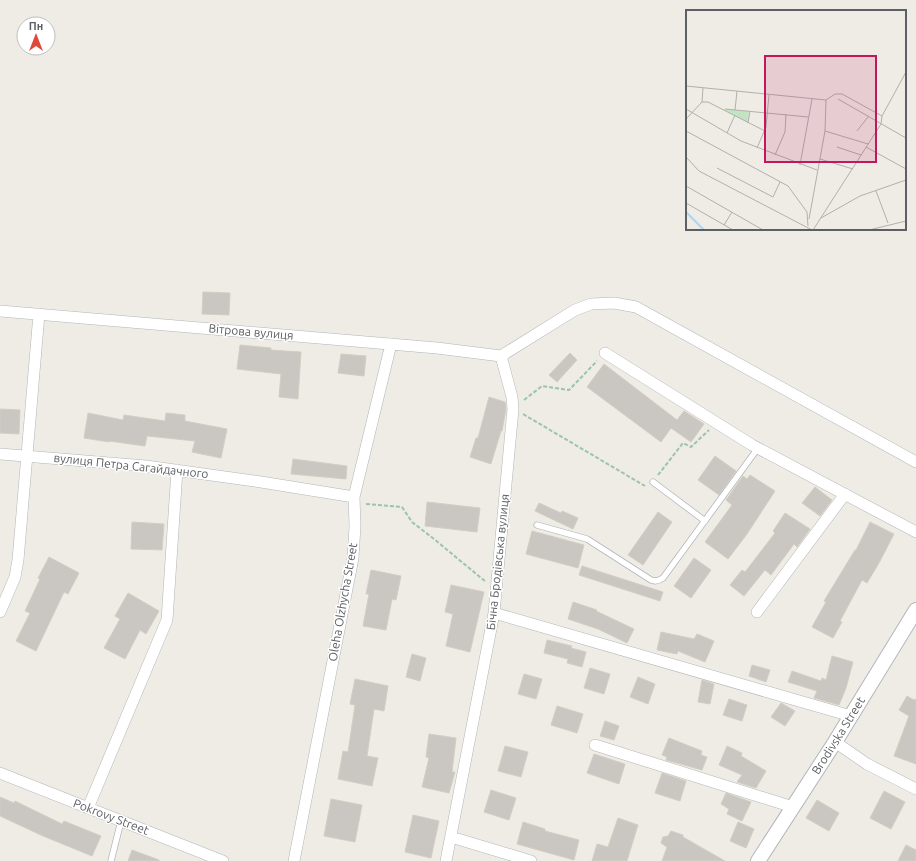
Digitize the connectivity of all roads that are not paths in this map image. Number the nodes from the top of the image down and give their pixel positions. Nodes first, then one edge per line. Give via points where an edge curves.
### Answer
1 (0, 311) edge
2 (39, 314) junction
3 (391, 344) junction
4 (605, 353) road end
5 (501, 356) junction
6 (758, 448) junction
7 (0, 454) edge
8 (27, 456) junction
9 (916, 462) edge
10 (177, 470) junction
11 (653, 482) road end
12 (845, 494) junction
13 (355, 500) junction
14 (705, 521) junction
15 (537, 525) dead end
16 (916, 532) edge
17 (916, 610) edge
18 (0, 611) edge
19 (757, 612) dead end
20 (494, 613) junction
21 (851, 716) junction
22 (835, 742) junction
23 (595, 745) dead end
24 (0, 773) edge
25 (916, 789) edge
26 (793, 807) junction
27 (88, 808) junction
28 (121, 820) junction
29 (450, 837) junction
30 (111, 861) edge
31 (222, 861) edge
32 (294, 861) edge
33 (446, 861) edge
34 (531, 861) edge
35 (758, 861) edge

1 - 2 street, Вітрова вулиця
2 - 3 street, Вітрова вулиця
2 - 8 street
3 - 5 street, Вітрова вулиця
3 - 13 street, Oleha Olzhycha Street
4 - 6 street
5 - 9 street via 575,310 591,304 614,303 636,307
5 - 20 street, Бічна Бродівська вулиця via 514,408
6 - 12 street
6 - 14 lane
7 - 8 street, вулиця Петра Сагайдачного
8 - 10 street, вулиця Петра Сагайдачного
8 - 18 street via 18,560 15,577
10 - 13 street, вулиця Петра Сагайдачного via 261,482
10 - 27 street via 167,620
11 - 14 lane
12 - 16 street
12 - 19 street
13 - 32 street, Oleha Olzhycha Street via 353,558
14 - 15 lane via 663,578 656,581 587,539
17 - 21 street, Brodivska Street
20 - 21 street
20 - 29 street, Бічна Бродівська вулиця
21 - 22 street, Brodivska Street
22 - 25 street via 867,764
22 - 26 street, Brodivska Street
23 - 26 street
24 - 27 street, Pokrovy Street
26 - 35 street, Brodivska Street
27 - 28 street, Pokrovy Street
28 - 30 lane
28 - 31 street, Pokrovy Street
29 - 33 street, Бічна Бродівська вулиця
29 - 34 street

